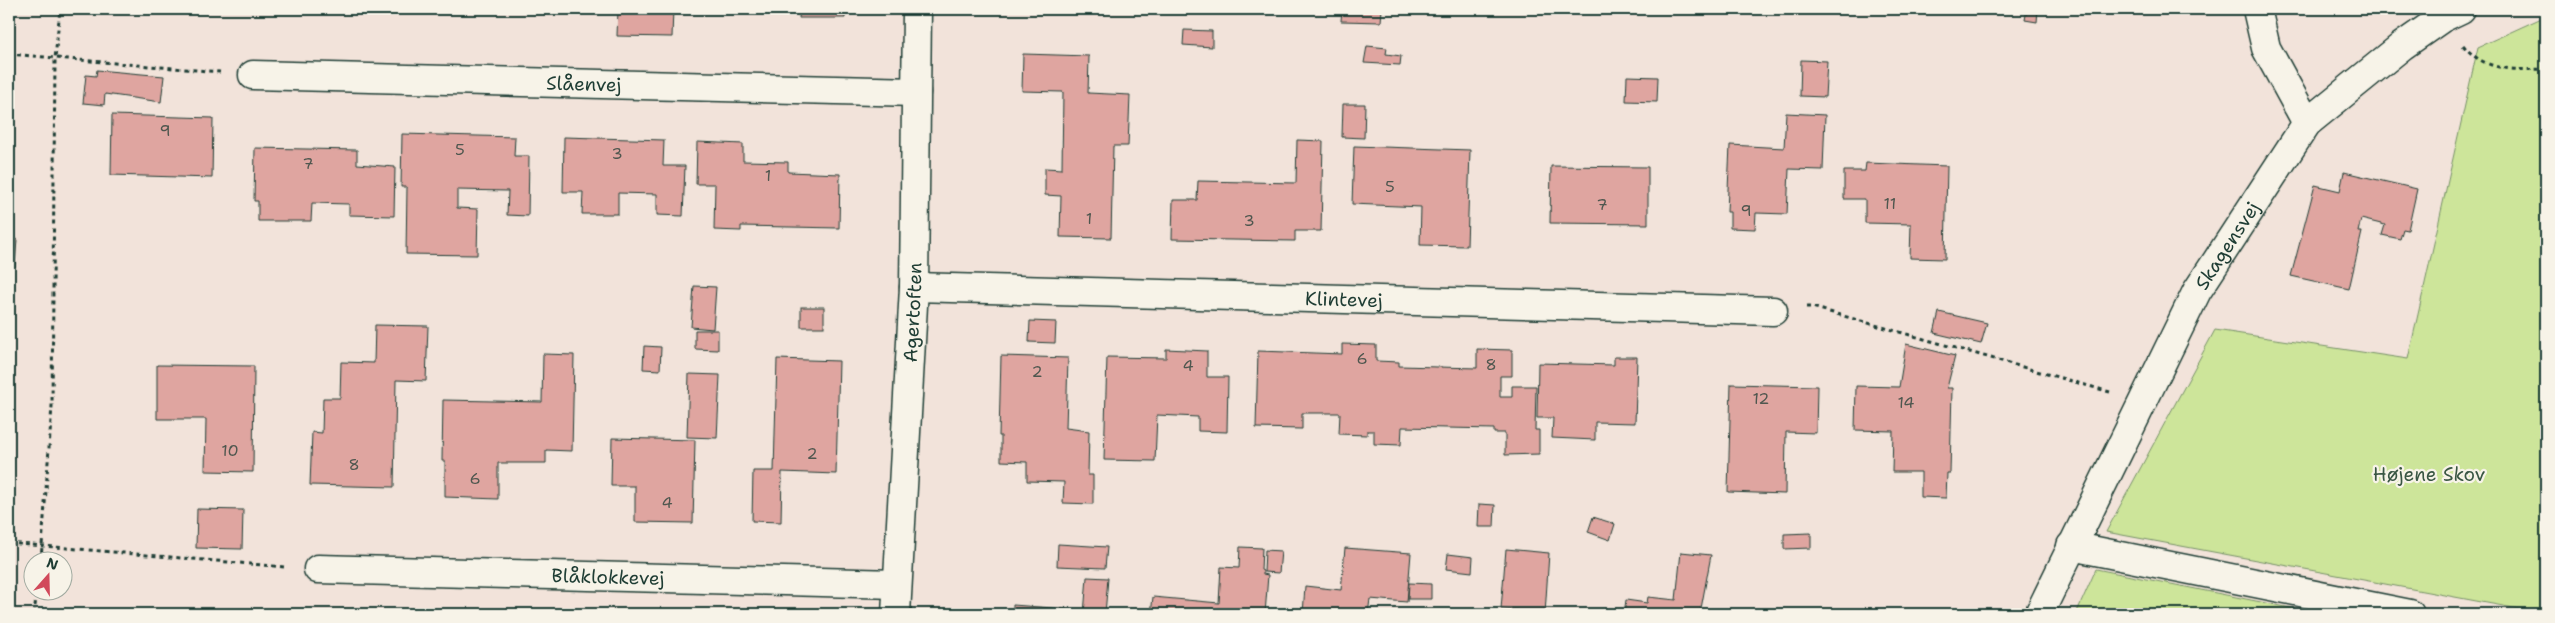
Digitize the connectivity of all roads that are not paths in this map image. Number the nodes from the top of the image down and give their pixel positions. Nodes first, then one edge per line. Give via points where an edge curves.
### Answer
1 (917, 9) edge
2 (2257, 9) edge
3 (2451, 14) edge
4 (253, 75) road end
5 (916, 92) junction
6 (2306, 123) junction
7 (914, 287) junction
8 (1773, 311) road end
9 (2071, 546) junction
10 (318, 569) road end
11 (896, 584) junction
12 (896, 614) edge
13 (2039, 614) edge
14 (2410, 614) edge

1 - 5 street, Agertoften
2 - 6 street via 2266,48
3 - 6 street, Skagensvej
4 - 5 street, Slåenvej
5 - 7 street, Agertoften
6 - 9 street, Skagensvej via 2197,291
7 - 8 street, Klintevej
7 - 11 street, Agertoften
9 - 13 street, Skagensvej
9 - 14 street
10 - 11 street, Blåklokkevej
11 - 12 street, Agertoften

